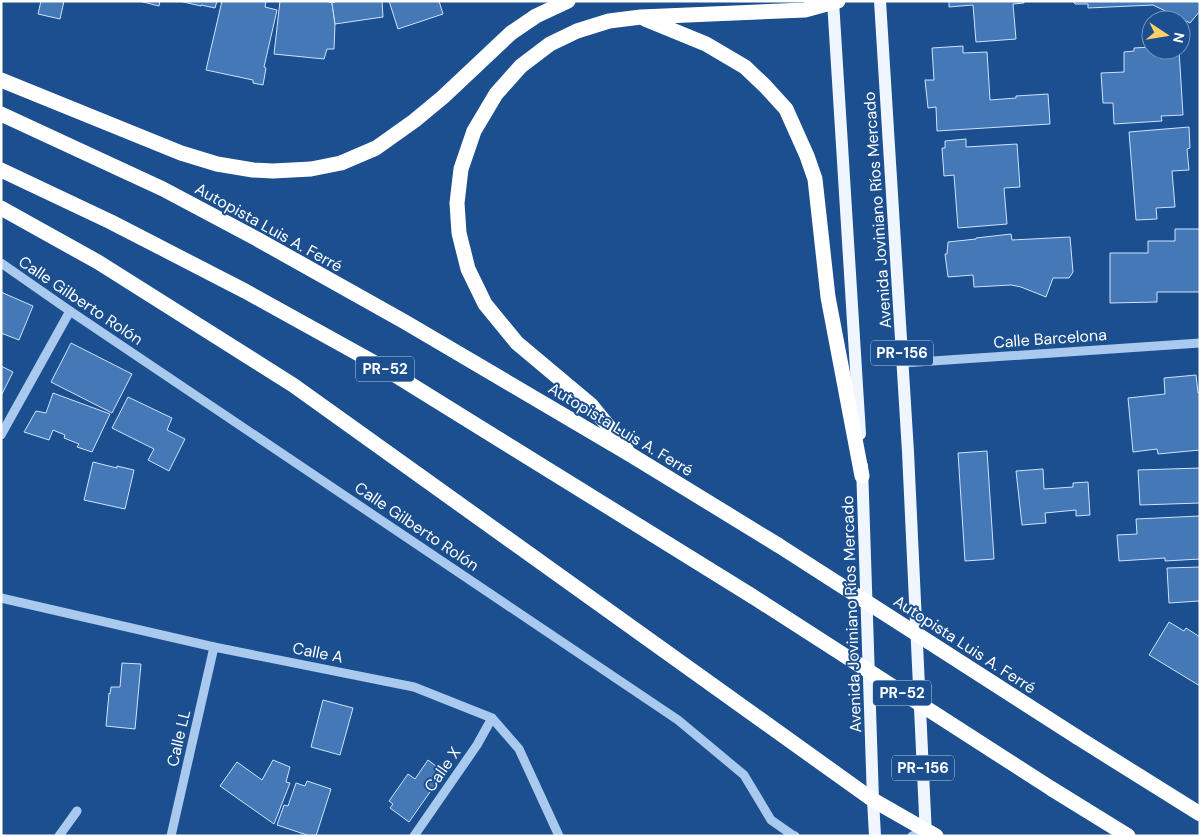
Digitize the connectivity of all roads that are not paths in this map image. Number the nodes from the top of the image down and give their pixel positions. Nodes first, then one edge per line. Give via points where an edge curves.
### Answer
1 (568, 1) edge
2 (880, 1) edge
3 (834, 2) edge
4 (641, 17) junction
5 (1, 80) edge
6 (1, 114) edge
7 (1, 170) edge
8 (1, 208) edge
9 (1, 263) edge
10 (70, 311) junction
11 (1200, 343) edge
12 (903, 363) junction
13 (1, 435) edge
14 (631, 456) junction
15 (862, 476) junction
16 (1, 598) edge
17 (214, 647) junction
18 (492, 718) junction
19 (873, 800) junction
20 (76, 811) dead end
21 (1200, 814) edge
22 (925, 834) edge
23 (59, 836) edge
24 (171, 836) edge
25 (414, 836) edge
26 (559, 836) edge
27 (795, 836) edge
28 (876, 836) edge
29 (1128, 836) edge

1 - 5 highway via 536,16 511,34 443,97 376,148 341,163 311,168 260,171 217,164 181,153
2 - 12 main road, Avenida Joviniano Ríos Mercado / PR-156
3 - 4 highway via 805,10
3 - 15 main road, Avenida Joviniano Ríos Mercado / PR-156
4 - 14 highway via 609,21 577,31 550,44 521,66 496,94 474,131 461,170 457,203 459,233 468,269 486,304 517,342 591,405
4 - 15 highway via 706,44 745,67 786,109 815,179 828,297
6 - 14 highway, Autopista Luis A. Ferré via 163,189 257,239
7 - 29 highway, PR-52, bridge via 245,291 384,368 752,596
8 - 19 highway via 98,262 293,385
9 - 10 street, Calle Gilberto Rolón
10 - 13 street
10 - 27 street, Calle Gilberto Rolón via 678,720 744,775 771,820
11 - 12 street, Calle Barcelona
12 - 22 main road, Avenida Joviniano Ríos Mercado / PR-156
14 - 21 highway, Autopista Luis A. Ferré, bridge via 778,545
15 - 19 main road, Avenida Joviniano Ríos Mercado / PR-156
16 - 17 street, Calle A
17 - 18 street, Calle A via 414,687
17 - 24 street, Calle LL
18 - 25 street, Calle X
18 - 26 street, Calle A via 519,749
19 - 22 highway
19 - 28 main road, Avenida Joviniano Ríos Mercado / PR-156
20 - 23 street

